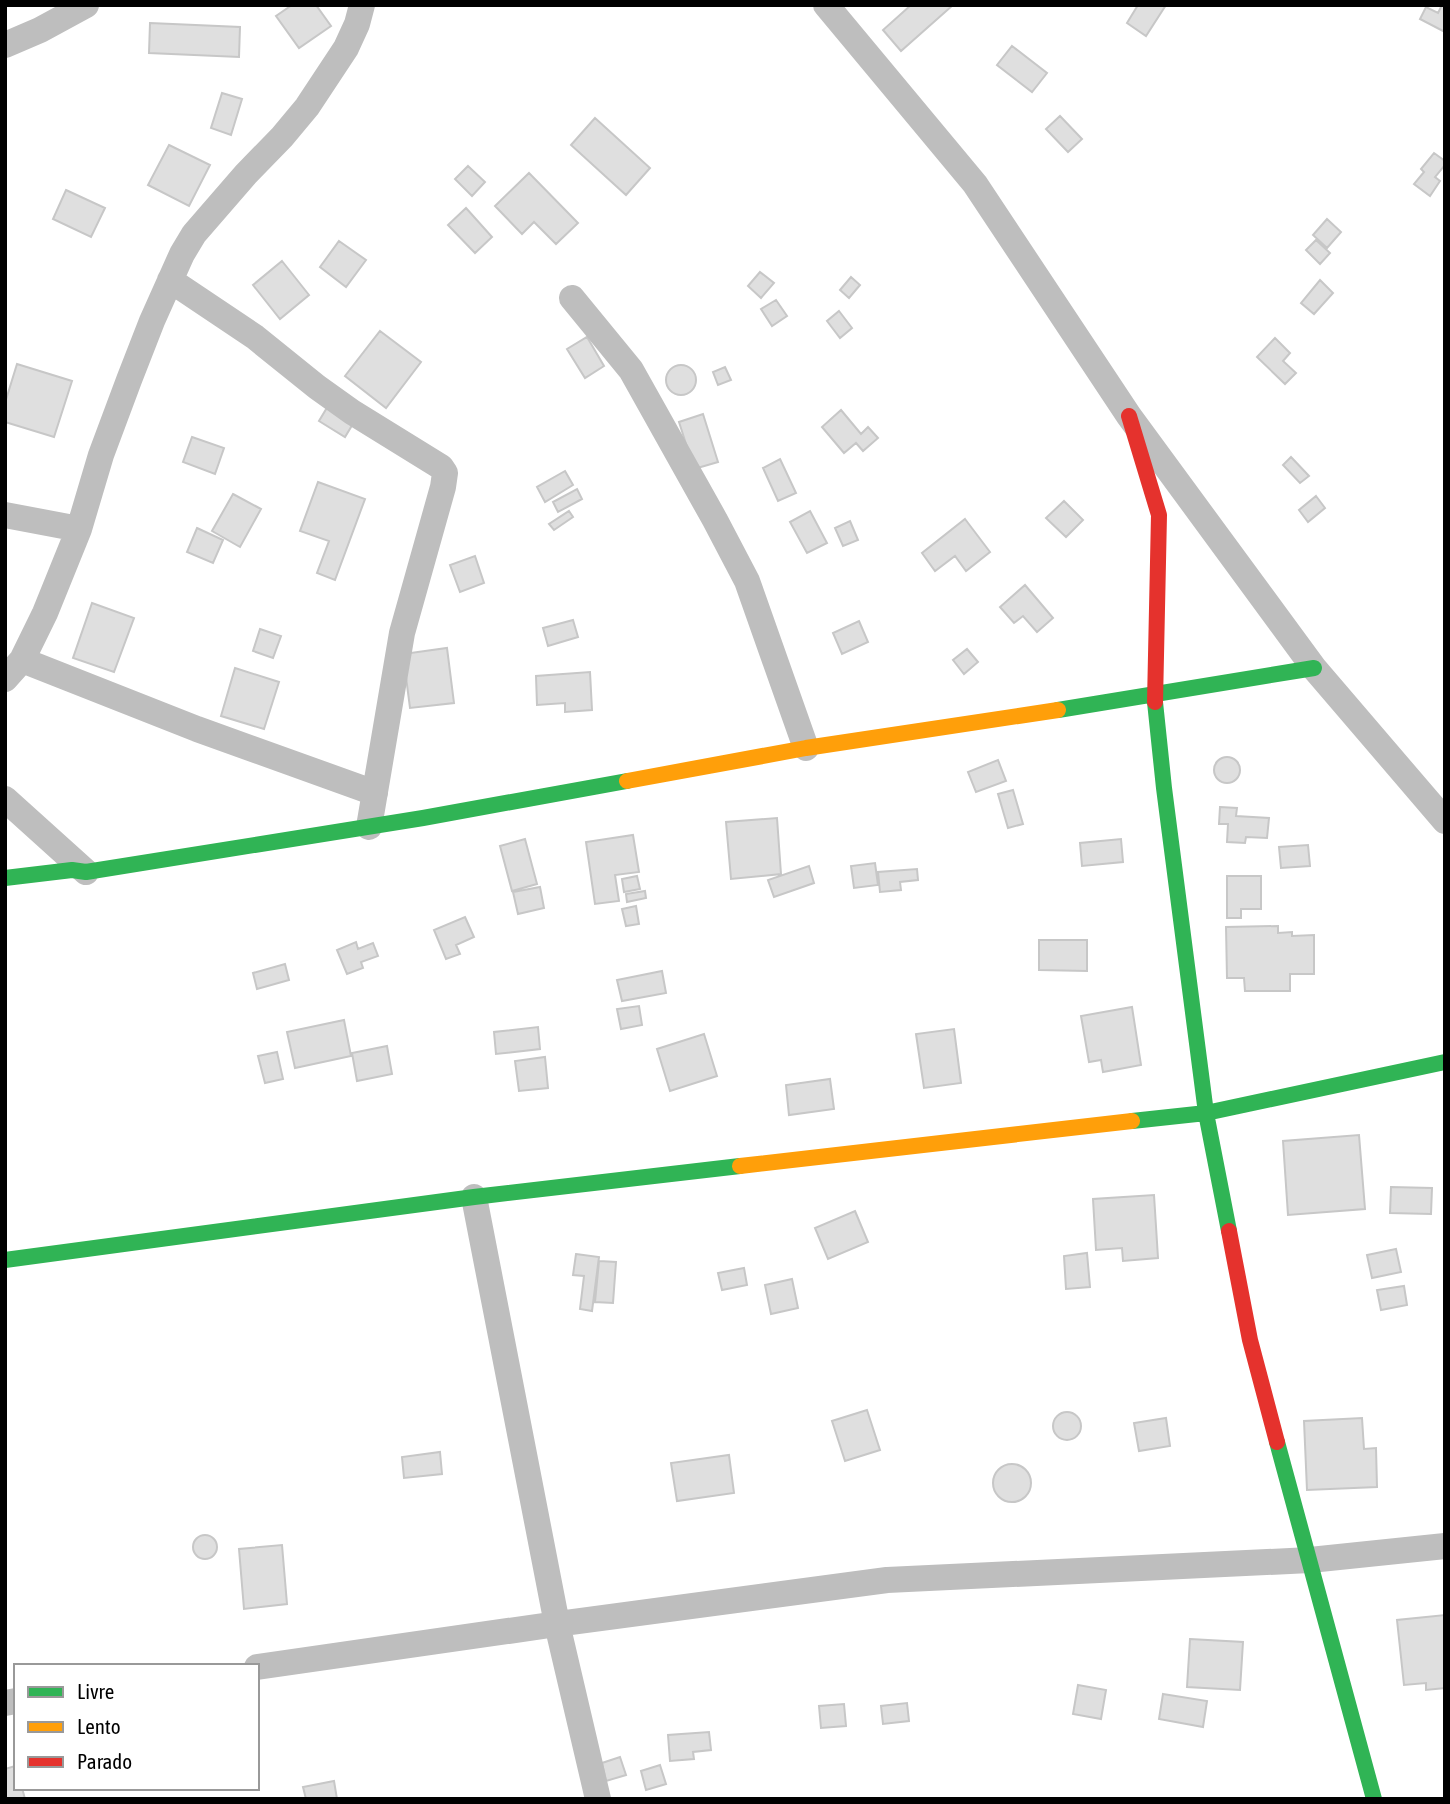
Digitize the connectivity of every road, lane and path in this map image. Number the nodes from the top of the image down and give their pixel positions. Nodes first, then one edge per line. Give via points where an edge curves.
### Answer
1 (86, 5) edge
2 (362, 5) edge
3 (826, 5) edge
4 (5, 45) edge
5 (170, 280) junction
6 (572, 298) dead end
7 (1129, 416) junction
8 (5, 515) edge
9 (79, 529) junction
10 (1314, 668) junction
11 (14, 669) edge
12 (1154, 695) junction
13 (806, 748) junction
14 (375, 793) junction
15 (5, 799) edge
16 (1445, 821) edge
17 (369, 827) junction
18 (86, 872) junction
19 (5, 878) edge
20 (1445, 1062) edge
21 (1206, 1113) junction
22 (474, 1197) junction
23 (5, 1260) edge
24 (1445, 1546) edge
25 (1310, 1560) junction
26 (557, 1624) junction
27 (259, 1667) edge
28 (598, 1799) edge
29 (1374, 1799) edge

1 - 4 street
2 - 5 street via 346,48 307,107 194,234
3 - 7 street via 975,184
5 - 9 street via 106,442
5 - 14 street via 255,337 352,412 443,470 443,487 402,633
6 - 13 street via 631,370 741,569
7 - 10 street
7 - 12 street via 1160,514
8 - 9 street
9 - 11 street via 45,613
10 - 12 street
10 - 16 street
11 - 14 street
12 - 13 street
12 - 21 street
13 - 17 street
14 - 17 street
15 - 18 street
17 - 18 street
18 - 19 street
20 - 21 street
21 - 22 street
21 - 25 street via 1250,1340
22 - 23 street
22 - 26 street
24 - 25 street
25 - 26 street via 887,1580
25 - 29 street
26 - 27 street
26 - 28 street

